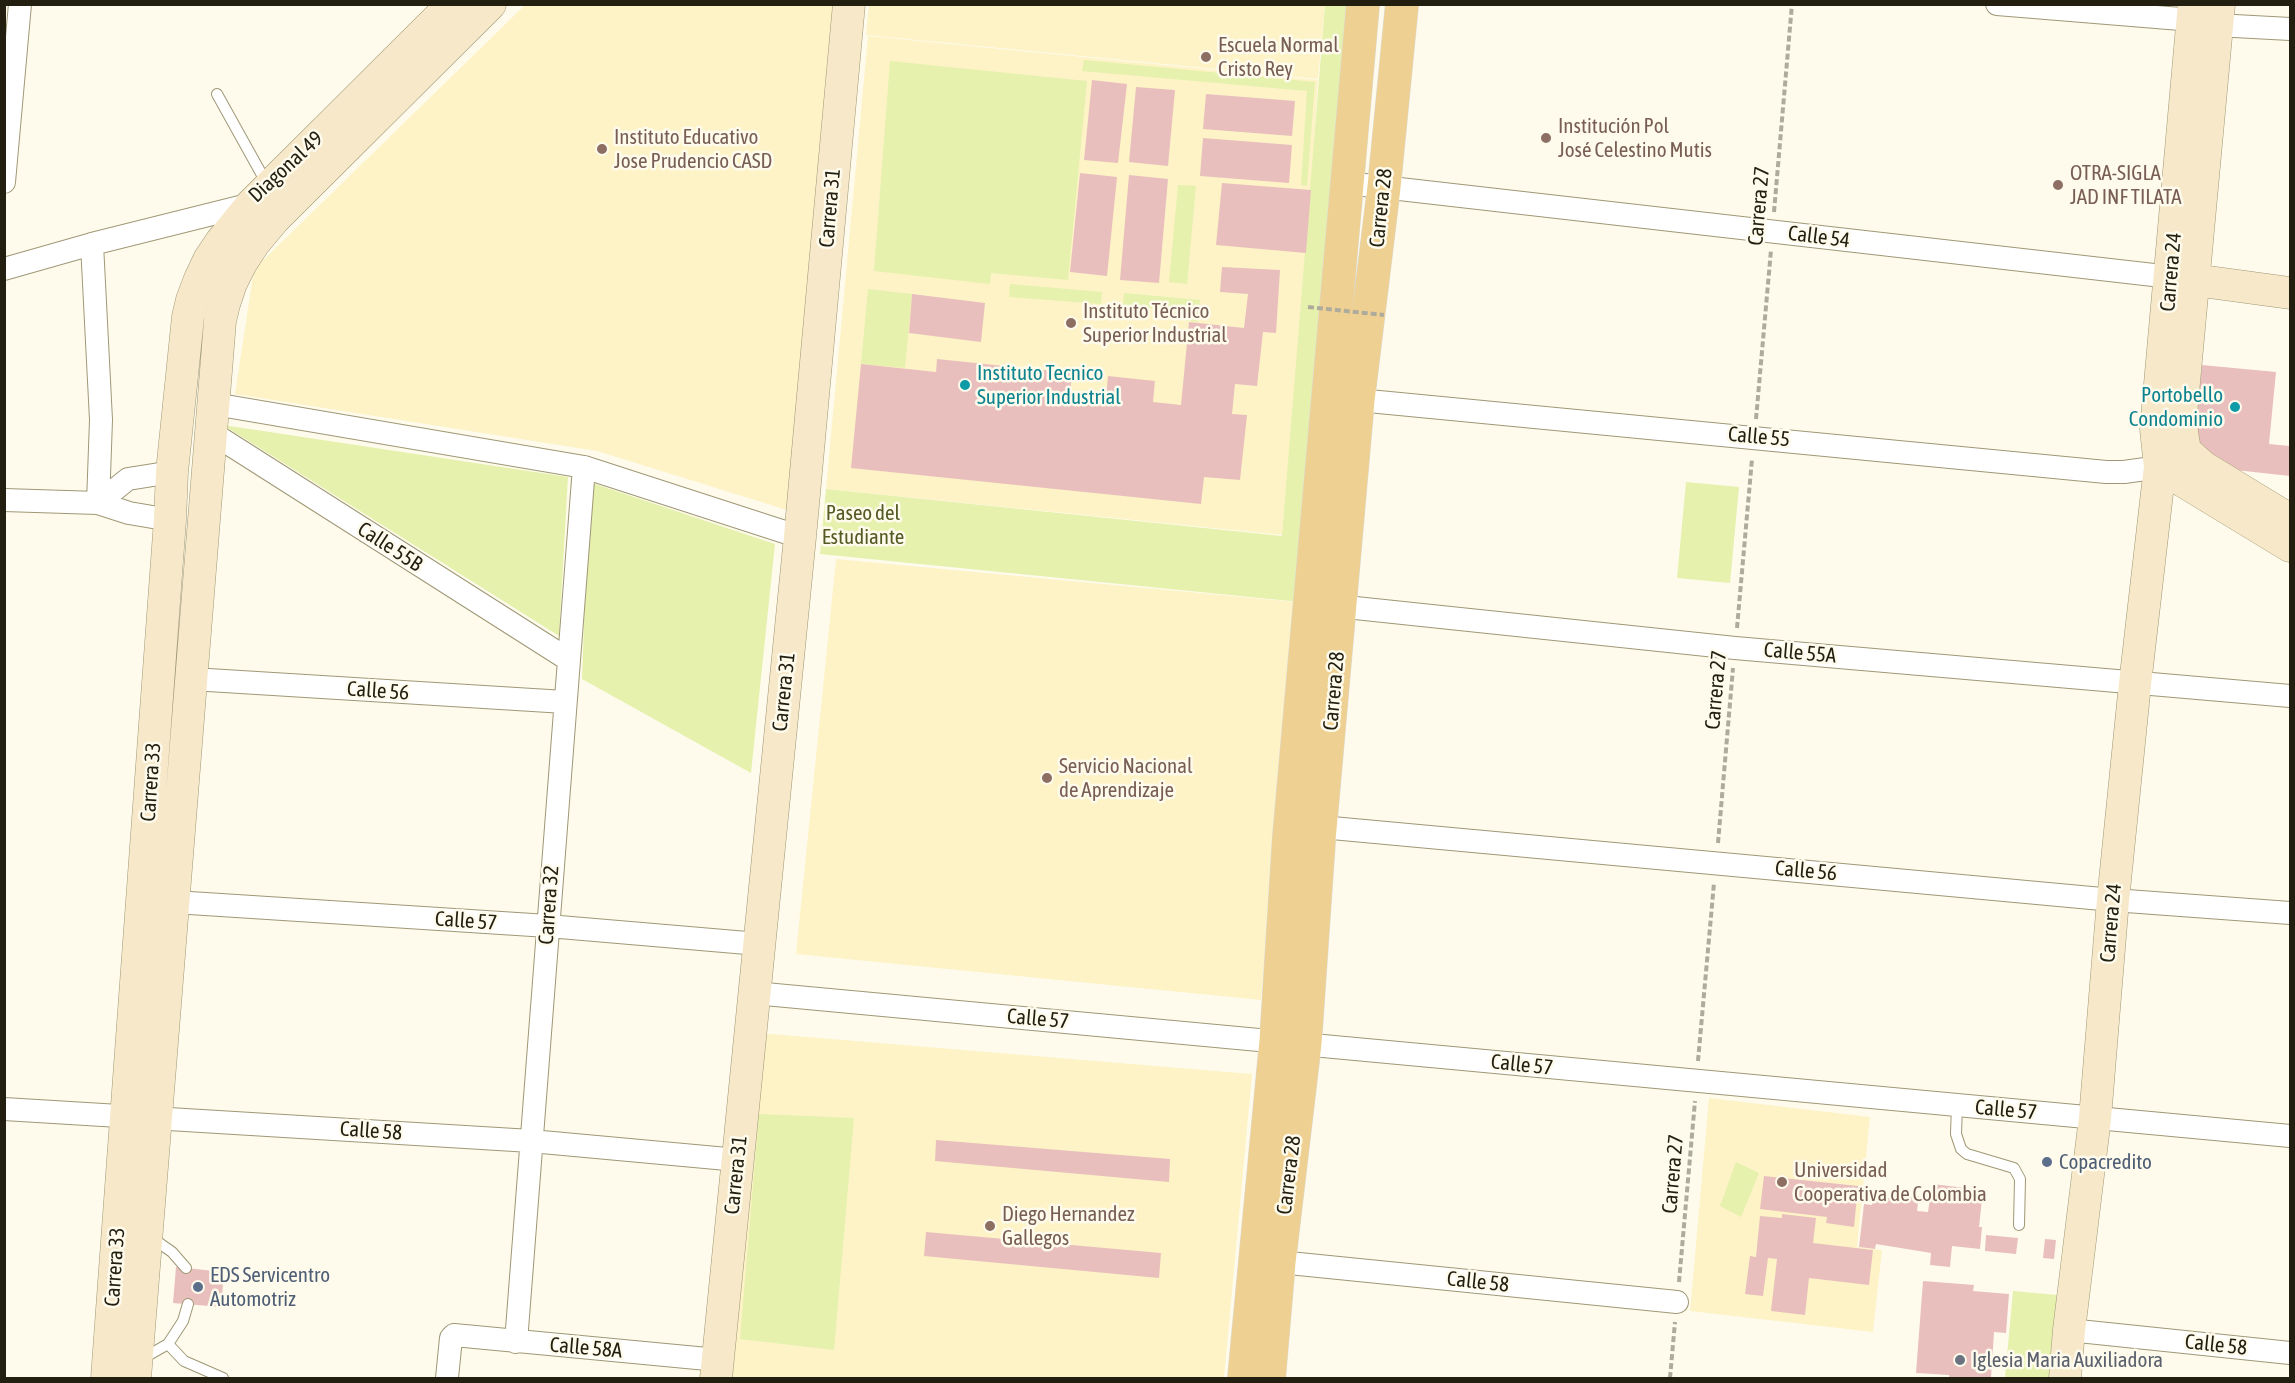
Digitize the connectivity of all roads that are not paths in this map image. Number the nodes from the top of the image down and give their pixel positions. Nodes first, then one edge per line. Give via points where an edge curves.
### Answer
1 (20, 4) edge
2 (453, 4) edge
3 (490, 4) edge
4 (849, 4) edge
5 (1363, 4) edge
6 (1401, 4) edge
7 (1997, 4) edge
8 (2205, 14) edge
9 (2290, 29) edge
10 (217, 94) dead end
11 (4, 182) edge
12 (1347, 183) junction
13 (1384, 187) junction
14 (260, 195) junction
15 (254, 243) joint
16 (92, 244) junction
17 (4, 269) edge
18 (2182, 278) junction
19 (2290, 293) edge
20 (1358, 400) junction
21 (213, 418) junction
22 (177, 424) junction
23 (2173, 459) junction
24 (584, 467) junction
25 (172, 472) junction
26 (208, 477) junction
27 (4, 500) edge
28 (98, 503) junction
29 (170, 520) junction
30 (2290, 520) edge
31 (800, 537) junction
32 (2290, 546) edge
33 (1326, 605) junction
34 (569, 660) junction
35 (192, 679) junction
36 (2135, 684) junction
37 (2290, 696) edge
38 (565, 702) junction
39 (1321, 826) junction
40 (2113, 900) junction
41 (174, 902) junction
42 (2290, 913) edge
43 (548, 926) junction
44 (759, 944) junction
45 (754, 993) junction
46 (1290, 1042) junction
47 (1957, 1106) junction
48 (4, 1109) edge
49 (142, 1117) junction
50 (2095, 1118) junction
51 (2290, 1136) edge
52 (531, 1141) junction
53 (738, 1160) junction
54 (2019, 1225) dead end
55 (147, 1235) junction
56 (1279, 1262) junction
57 (186, 1268) dead end
58 (1677, 1302) road end
59 (189, 1304) dead end
60 (2069, 1330) junction
61 (516, 1342) junction
62 (168, 1344) junction
63 (2290, 1353) edge
64 (717, 1369) edge
65 (136, 1370) edge
66 (107, 1378) edge
67 (223, 1378) edge
68 (447, 1378) edge
69 (1244, 1378) edge
70 (1269, 1378) edge
71 (2066, 1378) edge

1 - 11 street
2 - 14 street, Diagonal 49
3 - 15 street, Diagonal 49
4 - 31 street, Carrera 31
5 - 12 main road, Carrera 28
6 - 13 main road, Carrera 28
7 - 8 street
8 - 9 street
8 - 18 street, Carrera 24
10 - 14 lane
12 - 13 street, Calle 54
12 - 33 main road, Carrera 28
13 - 18 street, Calle 54
13 - 20 main road, Carrera 28
14 - 16 street, Diagonal 49
14 - 22 street, Carrera 33 via 209,260 192,300
15 - 21 street, Carrera 33 via 231,283 220,321
16 - 17 street, Diagonal 49
16 - 28 street via 101,420
18 - 19 street, Calle 54
18 - 23 street, Carrera 24 via 2181,414
20 - 23 street, Calle 55 via 2106,471 2124,472
20 - 33 main road, Carrera 28
21 - 22 street via 197,433
21 - 24 street
21 - 26 street, Carrera 33
21 - 34 street, Calle 55B
22 - 25 street, Carrera 33
23 - 30 street via 2203,467
23 - 32 street
23 - 36 street, Carrera 24
24 - 31 street
24 - 34 street, Carrera 32
25 - 26 street via 195,470
25 - 28 street via 128,479
25 - 29 street, Carrera 33
26 - 35 street, Carrera 33
27 - 28 street
28 - 29 street
29 - 49 street, Carrera 33
31 - 44 street, Carrera 31
33 - 36 street, Calle 55A via 1735,648
33 - 39 main road, Carrera 28
33 - 46 main road, Carrera 28 via 1289,837
34 - 38 street, Carrera 32
35 - 38 street, Calle 56
35 - 41 street, Carrera 33
36 - 37 street, Calle 55A
36 - 40 street, Carrera 24
38 - 43 street, Carrera 32
39 - 40 street, Calle 56
39 - 46 main road, Carrera 28
40 - 42 street, Calle 56
40 - 50 street, Carrera 24
41 - 43 street, Calle 57
41 - 49 street, Carrera 33
43 - 44 street, Calle 57
43 - 52 street, Carrera 32
44 - 45 street, Carrera 31
45 - 46 street, Calle 57
45 - 53 street, Carrera 31
46 - 47 street, Calle 57
46 - 56 main road, Carrera 28
46 - 69 main road, Carrera 28
47 - 50 street, Calle 57
47 - 54 lane via 1956,1134 1961,1149 2014,1168 2020,1179
48 - 49 street, Calle 58
49 - 52 street, Calle 58
49 - 55 street, Carrera 33
49 - 66 street, Carrera 33
50 - 51 street, Calle 57
50 - 60 street, Carrera 24
52 - 53 street, Calle 58
52 - 61 street, Carrera 32
53 - 64 street, Carrera 31
55 - 57 lane via 172,1252
55 - 65 street, Carrera 33
56 - 58 street, Calle 58
56 - 70 main road, Carrera 28
59 - 62 lane
60 - 63 street, Calle 58
60 - 71 street, Carrera 24
61 - 64 street, Calle 58A
61 - 68 street, Calle 58A via 454,1335
62 - 65 lane
62 - 67 lane via 184,1361

